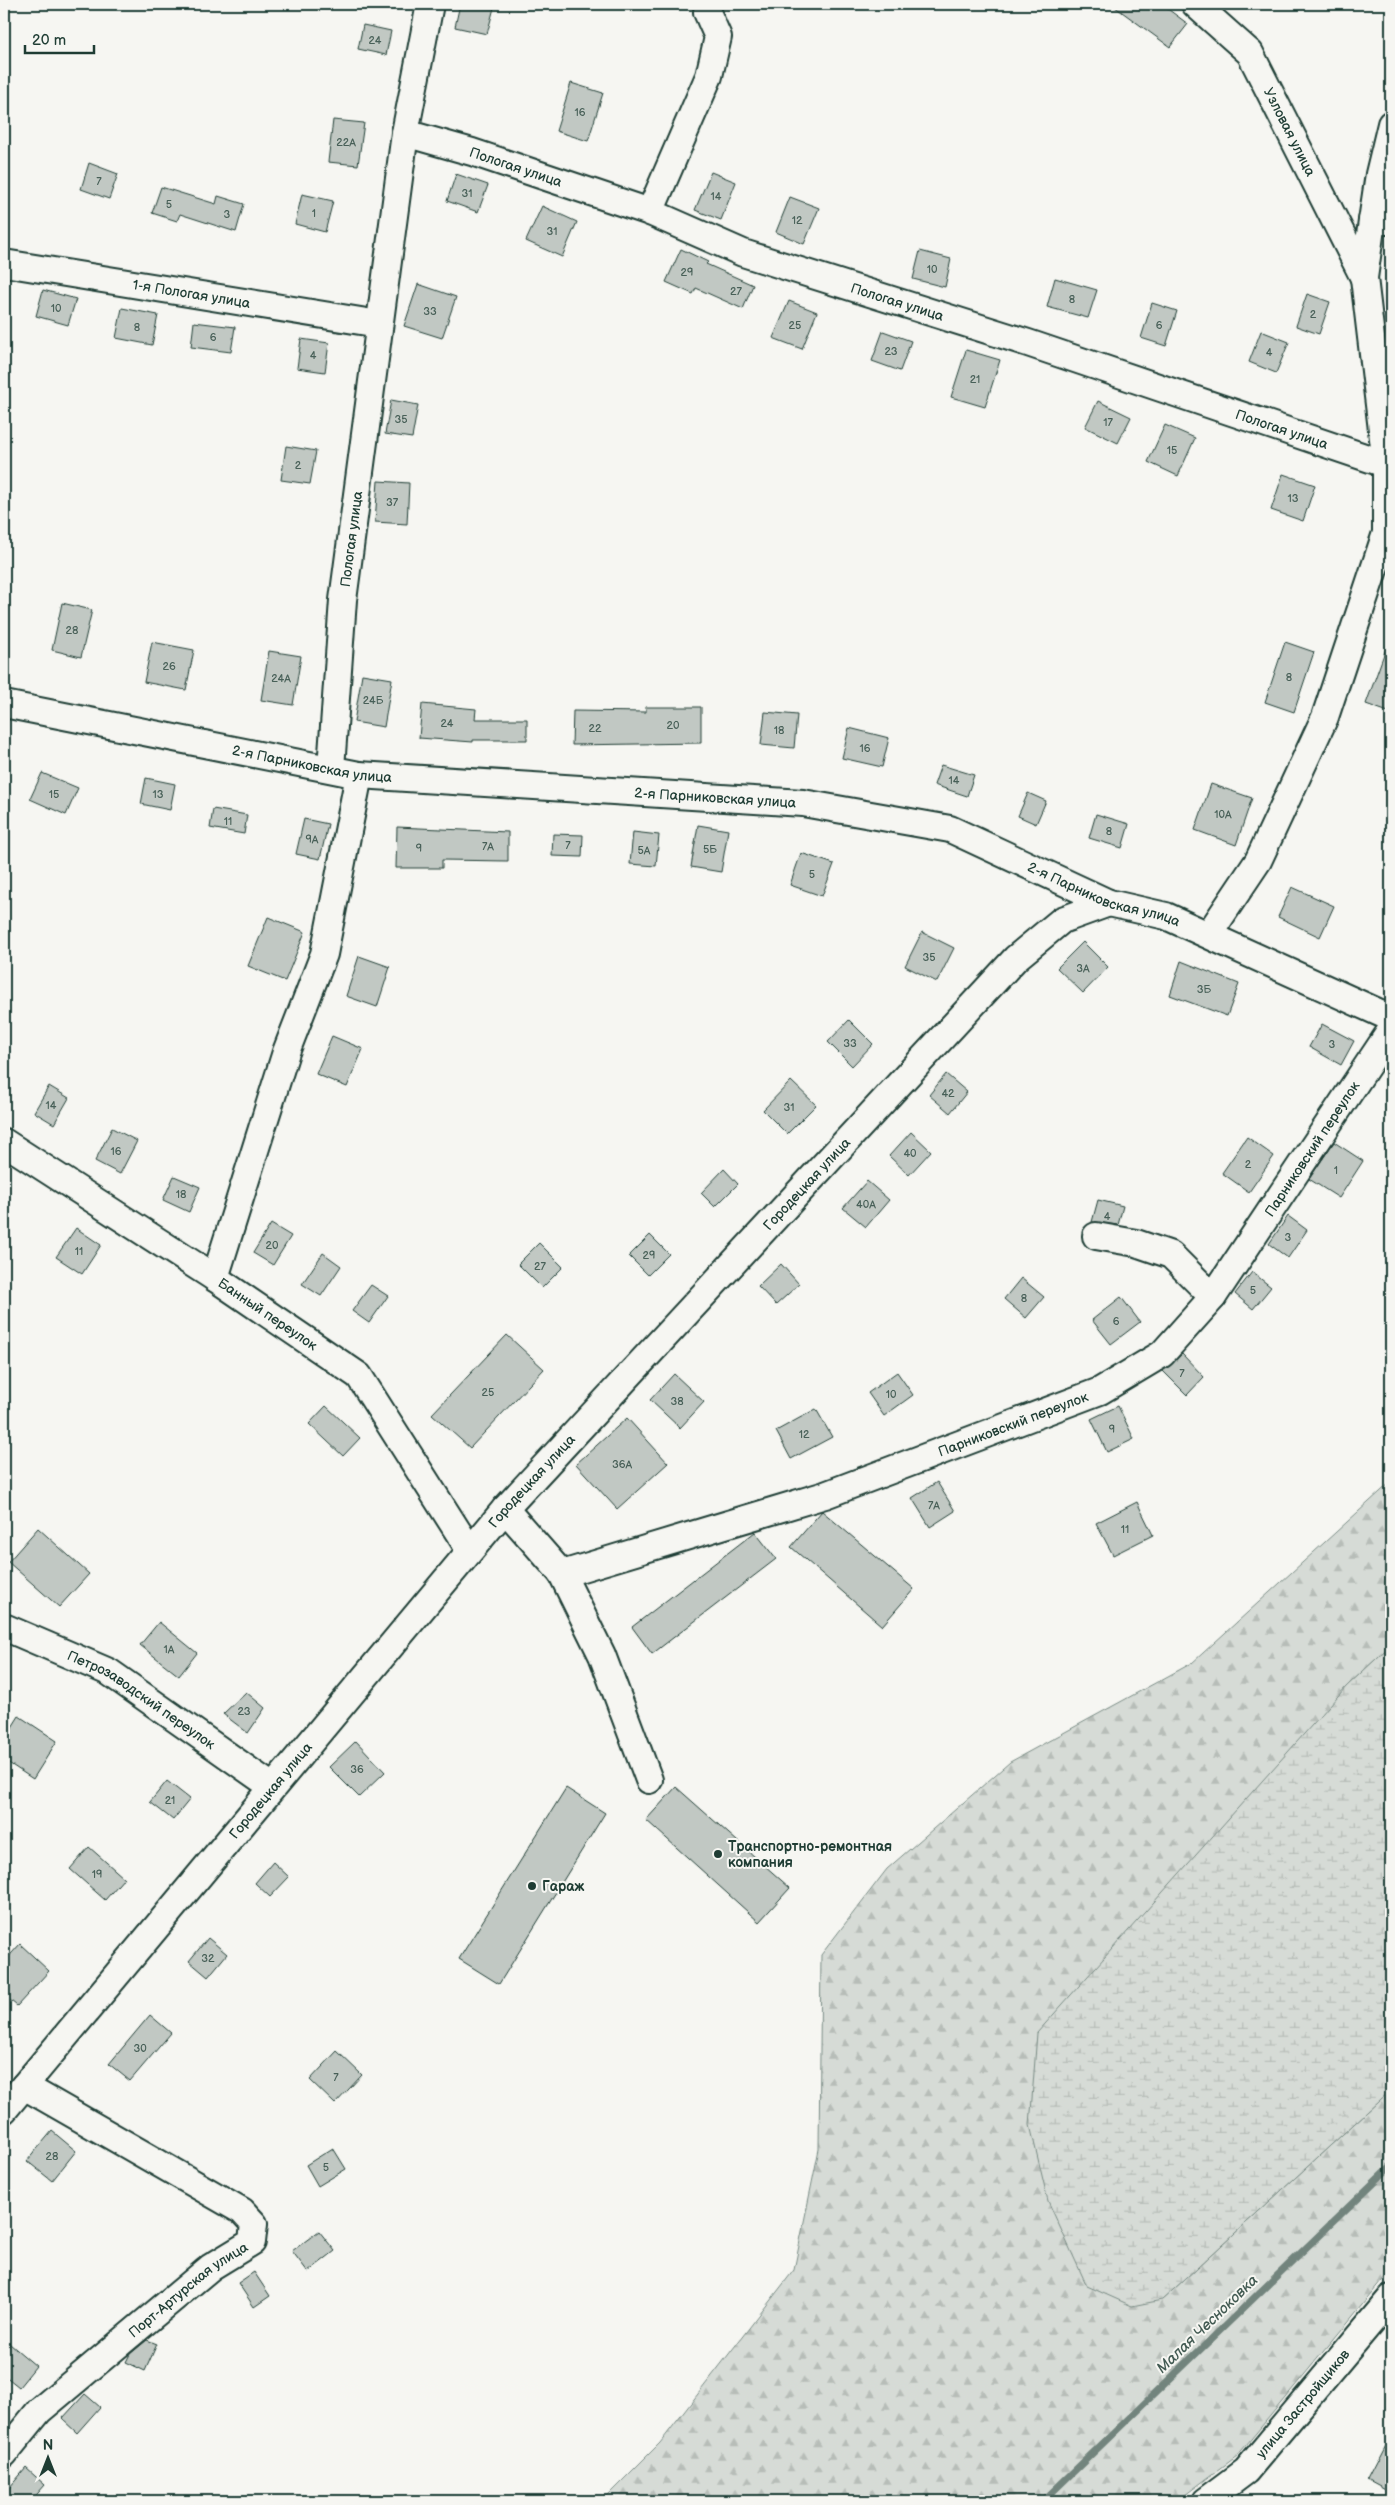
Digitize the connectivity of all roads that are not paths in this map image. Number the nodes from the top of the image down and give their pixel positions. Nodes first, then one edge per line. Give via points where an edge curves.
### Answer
1 (430, 4) edge
2 (1195, 4) edge
3 (708, 12) dead end
4 (1391, 124) edge
5 (405, 133) junction
6 (650, 212) junction
7 (1382, 221) edge
8 (4, 263) edge
9 (1364, 278) junction
10 (379, 324) junction
11 (1389, 465) edge
12 (4, 704) edge
13 (330, 768) junction
14 (359, 775) junction
15 (1109, 903) junction
16 (1209, 934) junction
17 (1391, 1018) edge
18 (1391, 1030) edge
19 (4, 1142) edge
20 (1096, 1236) dead end
21 (215, 1278) junction
22 (1213, 1296) junction
23 (505, 1509) junction
24 (469, 1549) junction
25 (562, 1574) junction
26 (4, 1627) edge
27 (649, 1780) dead end
28 (271, 1786) junction
29 (24, 2086) junction
30 (4, 2110) edge
31 (1391, 2298) edge
32 (4, 2454) edge
33 (1206, 2501) edge

1 - 5 street, Пологая улица
2 - 9 street, Узловая улица via 1250,53
3 - 6 street via 718,37 709,76
4 - 7 street via 1380,174
5 - 6 street, Пологая улица
5 - 10 street, Пологая улица
6 - 11 street, Пологая улица via 743,253 1028,343
7 - 9 street
8 - 10 street, 1-я Пологая улица
9 - 11 street
10 - 13 street, Пологая улица via 343,600
11 - 16 street via 1386,533 1326,717 1258,861
12 - 13 street, 2-я Парниковская улица
13 - 14 street, 2-я Парниковская улица
14 - 15 street, 2-я Парниковская улица via 802,803 950,829
14 - 21 street via 324,954 286,1052
15 - 16 street, 2-я Парниковская улица via 1166,916
15 - 23 street, Городецкая улица via 1062,920 1016,958
16 - 17 street, 2-я Парниковская улица
18 - 22 street, Парниковский переулок
19 - 21 street, Банный переулок
20 - 22 street via 1136,1243 1171,1255
21 - 24 street, Банный переулок via 358,1376
22 - 25 street, Парниковский переулок via 1162,1354 1100,1391 825,1496
23 - 24 street, Городецкая улица
23 - 25 street
24 - 28 street, Городецкая улица
25 - 27 street via 602,1655
26 - 28 street, Петрозаводский переулок via 109,1672
28 - 29 street, Городецкая улица
29 - 30 street, Городецкая улица
29 - 32 street, Порт-Артурская улица via 242,2210 254,2224 252,2242 211,2267 39,2411
31 - 33 street, улица Застройщиков via 1246,2471

